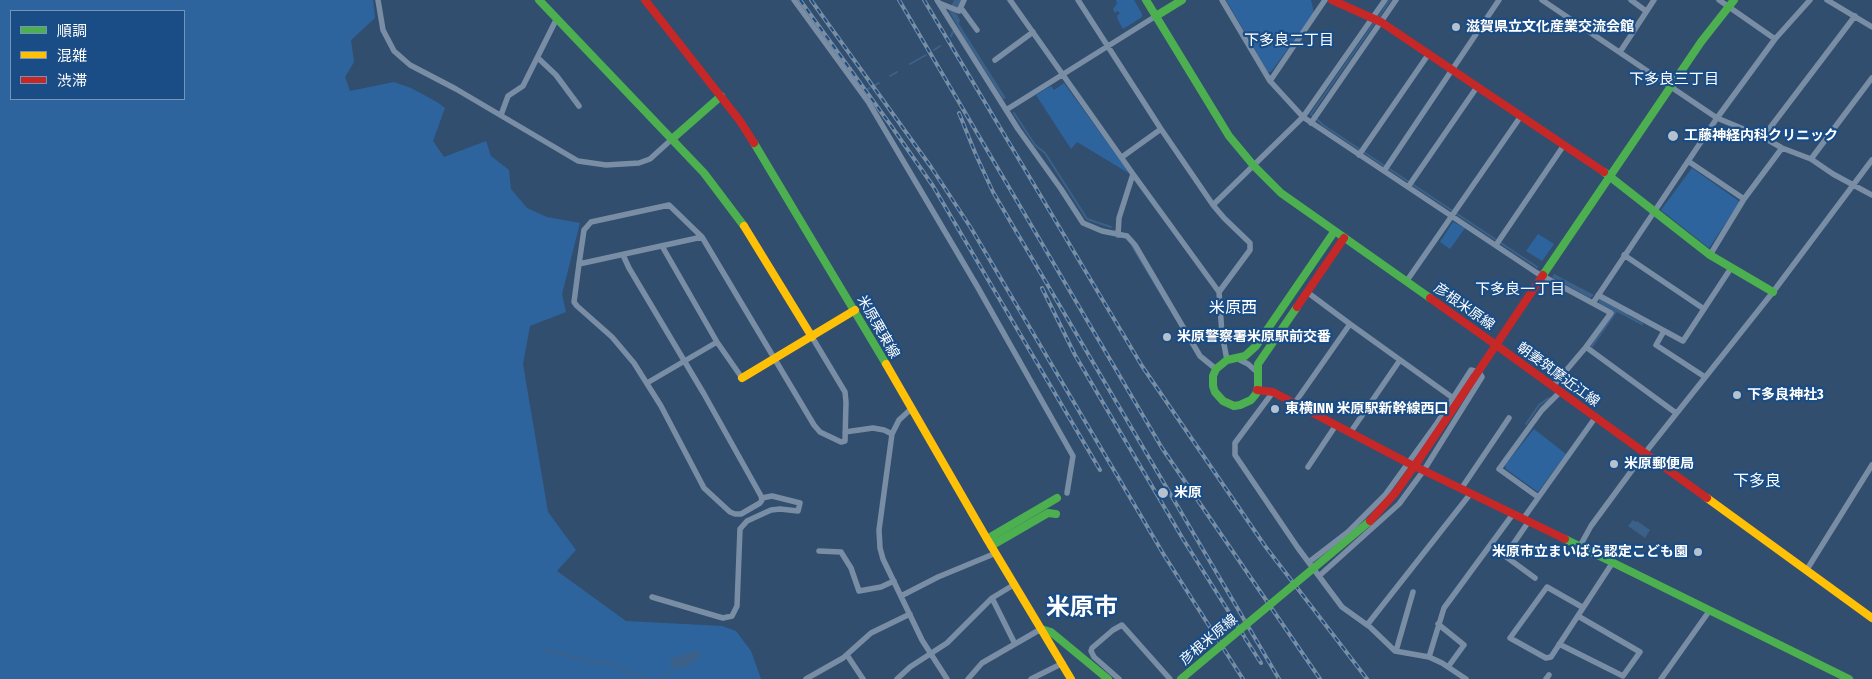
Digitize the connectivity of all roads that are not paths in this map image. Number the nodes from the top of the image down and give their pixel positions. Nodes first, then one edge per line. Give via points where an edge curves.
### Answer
1 (378, 0) edge
2 (539, 0) edge
3 (645, 0) edge
4 (794, 0) edge
5 (964, 0) edge
6 (1010, 0) edge
7 (1078, 0) edge
8 (1146, 0) edge
9 (1182, 0) edge
10 (1222, 0) edge
11 (1325, 0) edge
12 (1332, 0) edge
13 (1385, 0) edge
14 (1396, 0) edge
15 (1499, 0) edge
16 (1542, 0) edge
17 (1631, 0) edge
18 (1654, 0) edge
19 (1719, 0) edge
20 (1810, 0) edge
21 (1827, 0) edge
22 (938, 2) edge
23 (1731, 3) edge
24 (960, 9) junction
25 (1646, 11) junction
26 (1156, 16) junction
27 (1855, 16) junction
28 (556, 18) junction
29 (1377, 20) junction
30 (1872, 27) edge
31 (977, 30) dead end
32 (1033, 32) junction
33 (1775, 39) junction
34 (1108, 45) junction
35 (1620, 52) junction
36 (1428, 54) junction
37 (538, 58) junction
38 (995, 60) dead end
39 (1452, 70) junction
40 (1062, 74) junction
41 (1872, 78) edge
42 (1270, 81) junction
43 (1476, 87) junction
44 (1670, 87) junction
45 (721, 96) junction
46 (579, 106) dead end
47 (1006, 110) junction
48 (501, 115) junction
49 (1520, 116) junction
50 (1303, 117) junction
51 (1717, 118) junction
52 (1312, 123) junction
53 (1161, 129) junction
54 (1763, 137) junction
55 (672, 139) junction
56 (1564, 146) junction
57 (1782, 148) junction
58 (1360, 152) junction
59 (1122, 157) junction
60 (1811, 159) junction
61 (1872, 160) edge
62 (1688, 161) junction
63 (1254, 166) junction
64 (1385, 168) junction
65 (1134, 174) junction
66 (1610, 176) junction
67 (1410, 184) junction
68 (1853, 185) junction
69 (1872, 195) edge
70 (1744, 199) junction
71 (1213, 205) junction
72 (1655, 211) junction
73 (1453, 213) junction
74 (1334, 232) junction
75 (1118, 235) junction
76 (702, 236) junction
77 (1344, 238) junction
78 (1498, 243) junction
79 (662, 246) junction
80 (623, 255) junction
81 (1624, 255) junction
82 (1710, 255) junction
83 (579, 264) junction
84 (1731, 268) junction
85 (1543, 276) junction
86 (1406, 282) junction
87 (1219, 292) junction
88 (1307, 292) junction
89 (1773, 292) junction
90 (1596, 299) junction
91 (1704, 309) junction
92 (855, 310) junction
93 (1350, 324) junction
94 (1663, 333) junction
95 (812, 337) junction
96 (718, 342) junction
97 (1496, 345) junction
98 (1586, 347) junction
99 (774, 359) junction
100 (1238, 359) junction
101 (1227, 360) junction
102 (1400, 360) junction
103 (684, 362) junction
104 (1216, 369) junction
105 (1257, 372) junction
106 (1479, 372) junction
107 (1705, 377) junction
108 (742, 378) joint
109 (648, 383) junction
110 (1553, 386) junction
111 (1257, 390) junction
112 (1273, 392) junction
113 (1560, 392) junction
114 (1453, 398) junction
115 (1294, 404) junction
116 (911, 410) junction
117 (1676, 413) junction
118 (1509, 418) dead end
119 (1595, 418) junction
120 (1336, 425) junction
121 (845, 432) junction
122 (1350, 432) junction
123 (892, 434) junction
124 (1644, 453) junction
125 (1408, 463) junction
126 (1872, 465) edge
127 (1308, 467) dead end
128 (1424, 470) junction
129 (1461, 489) junction
130 (1067, 493) dead end
131 (1471, 494) junction
132 (1538, 497) junction
133 (762, 498) junction
134 (1056, 498) dead end
135 (1056, 514) dead end
136 (1513, 514) junction
137 (1526, 520) junction
138 (992, 546) junction
139 (1580, 546) junction
140 (819, 552) dead end
141 (1309, 562) junction
142 (1613, 562) junction
143 (1806, 572) junction
144 (1319, 576) junction
145 (1535, 578) dead end
146 (894, 581) junction
147 (1015, 584) junction
148 (1413, 592) dead end
149 (901, 596) junction
150 (652, 597) dead end
151 (992, 598) junction
152 (1582, 607) junction
153 (1710, 610) junction
154 (910, 614) junction
155 (1578, 616) junction
156 (1872, 618) edge
157 (1438, 624) junction
158 (1367, 625) junction
159 (1041, 629) junction
160 (1015, 644) junction
161 (1559, 644) junction
162 (1396, 651) junction
163 (932, 653) junction
164 (847, 655) junction
165 (1429, 657) junction
166 (1204, 658) dead end
167 (1063, 663) junction
168 (1448, 667) junction
169 (806, 679) edge
170 (862, 679) edge
171 (897, 679) edge
172 (946, 679) edge
173 (968, 679) edge
174 (1031, 679) edge
175 (1071, 679) edge
176 (1108, 679) edge
177 (1119, 679) edge
178 (1170, 679) edge
179 (1176, 679) edge
180 (1181, 679) edge
181 (1466, 679) edge
182 (1661, 679) edge
183 (1849, 679) edge

1 - 48 street via 383,30 399,56
2 - 28 main road
3 - 45 main road, 米原栗東線
4 - 130 street via 868,103 1073,456
5 - 24 street
6 - 32 street
7 - 34 street
8 - 26 main road, 彦根米原線
9 - 26 main road
10 - 42 street
11 - 42 street
12 - 29 main road
13 - 29 street
14 - 29 street
15 - 39 street
16 - 35 street
17 - 25 street
18 - 25 street
19 - 23 street
20 - 33 street
21 - 27 street
22 - 24 street
22 - 47 street
23 - 33 street
23 - 44 main road, 朝妻筑摩近江線
24 - 31 street
25 - 35 street
26 - 34 street
26 - 63 main road, 彦根米原線 via 1229,136
27 - 30 street
27 - 54 street
28 - 37 street
28 - 55 main road
29 - 36 main road
29 - 50 street
29 - 52 street
32 - 38 street
32 - 40 street
33 - 51 street
34 - 40 street
34 - 53 street
35 - 44 street
36 - 39 main road
36 - 58 street
37 - 46 street via 556,75
37 - 48 street via 523,86 508,96
39 - 43 main road
39 - 64 street
40 - 47 street
40 - 59 street
41 - 60 street
42 - 50 street
43 - 49 main road
43 - 67 street
44 - 51 street
44 - 66 main road, 朝妻筑摩近江線
45 - 55 main road
45 - 92 main road, 米原栗東線 via 740,121
47 - 75 street via 1083,223
48 - 55 street via 564,155 591,164 639,163 650,159
49 - 56 main road
49 - 73 street
50 - 52 street
50 - 63 street
51 - 54 street
51 - 62 street
52 - 58 street
53 - 59 street
53 - 71 street
54 - 57 street
55 - 95 main road via 704,173 742,223
56 - 66 main road
56 - 78 street
57 - 60 street
57 - 70 street
58 - 64 street
59 - 65 street
60 - 68 street
61 - 68 street
62 - 70 street
62 - 72 street
63 - 71 street
63 - 74 main road, 彦根米原線 via 1281,193
64 - 67 street
65 - 75 street via 1119,218
65 - 87 street
66 - 72 main road
66 - 85 main road, 朝妻筑摩近江線
67 - 73 street
68 - 69 street
68 - 89 street
70 - 82 street
71 - 87 street via 1250,242 1250,250
72 - 81 street
72 - 82 main road
73 - 78 street
73 - 86 street
74 - 77 main road, 彦根米原線
74 - 100 main road via 1256,346
75 - 104 street via 1127,236 1135,245 1200,356
76 - 79 street
76 - 83 street via 669,205 591,222 584,230
76 - 99 street
77 - 86 main road, 彦根米原線
77 - 88 main road
78 - 85 street
79 - 80 street
79 - 96 street
80 - 83 street
80 - 103 street
81 - 90 street
81 - 91 street
82 - 84 main road
83 - 109 street via 574,302 612,338
84 - 89 main road
84 - 91 street
85 - 90 street
85 - 97 main road, 朝妻筑摩近江線
86 - 97 main road, 彦根米原線
87 - 101 street
88 - 93 street
88 - 105 main road via 1258,364
89 - 107 street
90 - 94 street
90 - 98 street via 1611,313
91 - 94 street via 1682,340
92 - 95 main road
92 - 116 main road, 米原栗東線
93 - 102 street
93 - 115 street
94 - 107 street via 1656,346
95 - 99 main road
95 - 121 street via 845,392
96 - 103 street
96 - 108 street
97 - 106 main road, 彦根米原線
97 - 110 main road, 朝妻筑摩近江線
98 - 110 street
98 - 117 street
99 - 108 main road
99 - 121 street via 817,430 841,442 845,441
100 - 101 main road
100 - 105 street
101 - 104 main road
102 - 114 street
102 - 122 street
103 - 109 street
103 - 133 street
104 - 111 main road via 1213,380 1215,392 1228,404 1246,403
105 - 111 main road
106 - 114 street via 1471,370
106 - 128 street via 1482,377 1478,385
106 - 180 main road, 彦根米原線, bridge via 1396,492 1365,527
107 - 117 street
109 - 133 street via 708,492 737,515 760,503
110 - 113 main road, 朝妻筑摩近江線
111 - 112 main road
112 - 115 main road
112 - 141 street via 1235,443 1234,455
113 - 119 main road, 朝妻筑摩近江線
113 - 132 street via 1542,410 1499,469
114 - 125 street
115 - 120 main road
116 - 123 street via 899,420
116 - 138 main road, 米原栗東線
117 - 124 street
118 - 129 street
119 - 124 main road, 朝妻筑摩近江線
119 - 132 street
120 - 122 main road
120 - 127 street
121 - 123 street via 873,428
122 - 125 main road
123 - 146 street via 879,530 883,559
124 - 139 street
124 - 143 main road, 朝妻筑摩近江線
125 - 128 main road
125 - 141 street via 1368,513
126 - 143 street
128 - 129 main road
128 - 144 street via 1399,504
129 - 131 main road
131 - 136 main road
131 - 158 street
132 - 137 street
133 - 150 street via 772,496 800,502 798,511 771,510 747,521 740,529 737,606 732,616 723,618
134 - 138 main road
135 - 138 main road via 1048,513
136 - 137 main road
136 - 157 street via 1444,608
137 - 139 main road
137 - 145 street via 1505,556
138 - 147 main road, 米原栗東線
138 - 149 street
139 - 142 main road
140 - 146 street via 841,552 859,591
141 - 144 street
142 - 152 street
142 - 153 main road
143 - 156 main road, 朝妻筑摩近江線
144 - 158 street via 1342,607
146 - 149 street
147 - 151 street
147 - 159 main road, 米原栗東線
148 - 162 street
149 - 154 street
151 - 160 street
151 - 163 street via 947,643
152 - 155 street
152 - 161 street via 1547,587 1510,638 1548,658
153 - 182 street
153 - 183 main road
154 - 163 street
154 - 164 street via 871,633
155 - 161 street
155 - 161 street via 1640,652 1623,676
157 - 165 street
157 - 168 street via 1464,645
158 - 162 street
159 - 160 street
159 - 167 main road, 米原栗東線
159 - 176 main road via 1051,632
160 - 173 street via 982,663
162 - 165 street
163 - 171 street
163 - 172 street
164 - 169 street
164 - 170 street
165 - 168 street
166 - 179 main road
167 - 174 street
167 - 175 main road, 米原栗東線
168 - 181 street
177 - 178 street via 1090,651 1122,625

